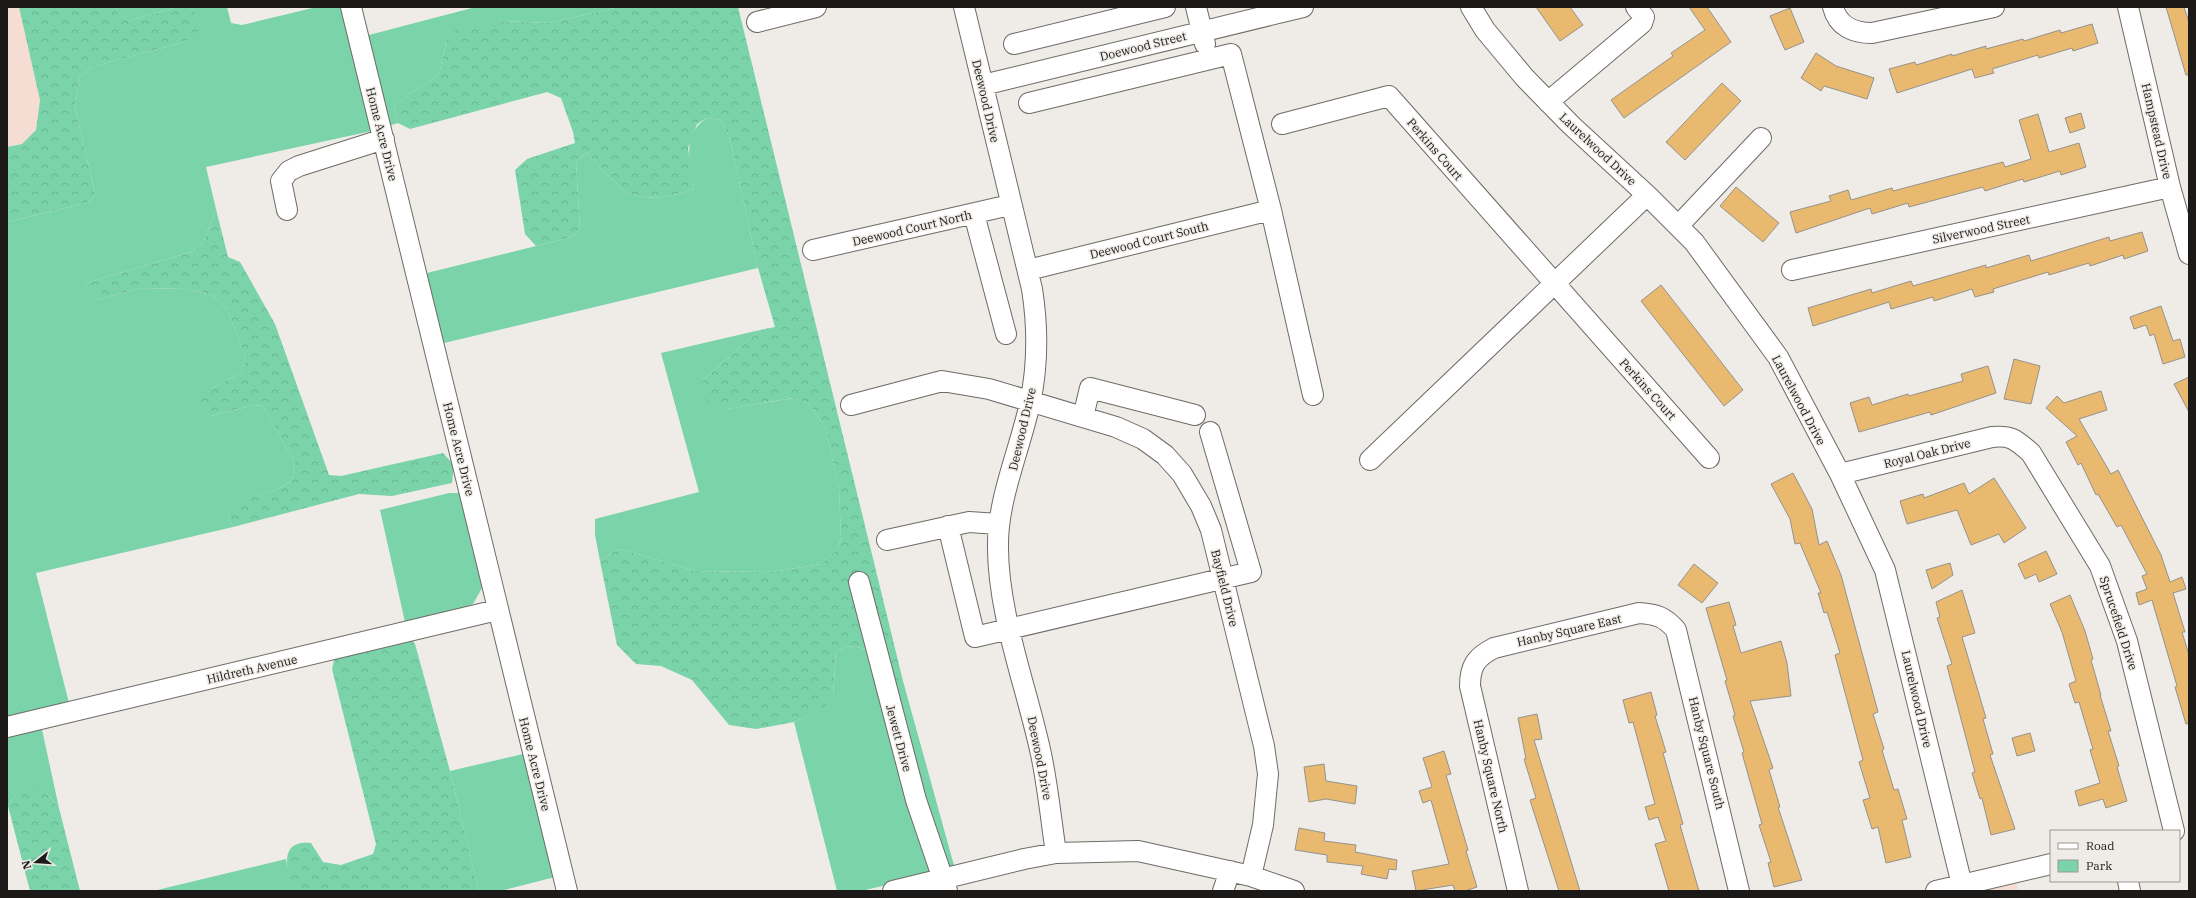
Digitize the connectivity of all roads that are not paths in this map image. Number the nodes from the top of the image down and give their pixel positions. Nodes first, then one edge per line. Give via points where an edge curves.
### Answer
1 (351, 7) edge
2 (816, 7) edge
3 (964, 7) edge
4 (1165, 7) edge
5 (1196, 7) edge
6 (1303, 7) edge
7 (1471, 7) edge
8 (1636, 7) edge
9 (1833, 7) edge
10 (1994, 7) edge
11 (2128, 7) edge
12 (1109, 21) junction
13 (757, 22) dead end
14 (1202, 32) junction
15 (1014, 44) dead end
16 (1117, 53) junction
17 (1209, 60) junction
18 (1124, 80) junction
19 (983, 85) junction
20 (1548, 102) junction
21 (1028, 103) dead end
22 (1282, 124) dead end
23 (1761, 138) dead end
24 (384, 139) junction
25 (2170, 187) junction
26 (1647, 195) junction
27 (1010, 205) junction
28 (287, 210) dead end
29 (1271, 210) junction
30 (974, 214) junction
31 (1678, 226) junction
32 (814, 250) dead end
33 (2189, 254) edge
34 (1028, 270) junction
35 (1792, 270) dead end
36 (1555, 284) junction
37 (1006, 334) dead end
38 (1313, 395) dead end
39 (1030, 402) junction
40 (851, 405) dead end
41 (1195, 415) dead end
42 (1083, 417) junction
43 (1210, 432) dead end
44 (2014, 438) joint
45 (1709, 458) dead end
46 (1370, 460) dead end
47 (1840, 474) junction
48 (998, 524) junction
49 (948, 526) junction
50 (887, 540) dead end
51 (1223, 579) junction
52 (859, 582) dead end
53 (497, 610) junction
54 (1666, 619) joint
55 (1010, 629) junction
56 (1476, 661) joint
57 (7, 727) edge
58 (2174, 830) edge
59 (1056, 853) junction
60 (2050, 864) edge
61 (1230, 871) junction
62 (1251, 876) junction
63 (945, 884) edge
64 (1962, 885) junction
65 (567, 891) edge
66 (893, 891) edge
67 (1223, 891) edge
68 (1294, 891) edge
69 (1518, 891) edge
70 (1739, 891) edge
71 (1936, 891) edge

1 - 24 street, Home Acre Drive
2 - 13 street
3 - 19 street, Deewood Drive
4 - 12 street
5 - 14 street
6 - 14 street, Doewood Street
7 - 20 street, Laurelwood Drive via 1485,30
8 - 20 street via 1644,17 1642,22
9 - 10 street via 1840,22 1850,30 1861,33 1872,33
11 - 25 street, Hampstead Drive
12 - 15 street
12 - 16 street
14 - 16 street, Doewood Street
14 - 17 street
16 - 18 street
16 - 19 street, Doewood Street
17 - 18 street
17 - 29 street via 1231,54
18 - 21 street
19 - 27 street, Deewood Drive
20 - 26 street, Laurelwood Drive
22 - 36 street, Perkins Court via 1389,96
23 - 31 street
24 - 28 street via 289,171 281,181
24 - 53 street, Home Acre Drive
25 - 33 street, Hampstead Drive
25 - 35 street, Silverwood Street
26 - 31 street, Laurelwood Drive
26 - 36 street
27 - 30 street, Deewood Court North
27 - 34 street, Deewood Drive
29 - 34 street, Deewood Court South
29 - 38 street
30 - 32 street, Deewood Court North
30 - 37 street
31 - 47 street, Laurelwood Drive via 1694,242 1778,357
34 - 39 street, Deewood Drive via 1037,323
36 - 45 street, Perkins Court
36 - 46 street
39 - 40 street, Bayfield Drive via 989,390 942,381
39 - 42 street, Bayfield Drive
39 - 48 street, Deewood Drive
41 - 42 street via 1090,388
42 - 51 street, Bayfield Drive via 1116,426 1143,439 1165,454 1182,474 1201,506 1211,530
43 - 51 street via 1251,572
44 - 47 street, Royal Oak Drive via 1992,437
44 - 58 street, Sprucefield Drive via 2031,453 2100,566 2127,641
47 - 64 street, Laurelwood Drive via 1885,570
48 - 49 street via 969,522
48 - 55 street, Deewood Drive via 1001,585
49 - 50 street
49 - 55 street via 975,637
51 - 55 street
51 - 62 street, Bayfield Drive via 1264,746 1268,774 1263,825
52 - 63 street, Jewett Drive via 916,800
53 - 57 street, Hildreth Avenue
53 - 65 street, Home Acre Drive
54 - 56 street, Hanby Square East via 1653,614 1639,613 1494,648
54 - 70 street, Hanby Square South via 1676,630
55 - 59 street, Deewood Drive via 1041,755
56 - 69 street, Hanby Square North via 1470,673 1470,686
59 - 61 street via 1138,851
59 - 63 street
60 - 64 street
61 - 62 street
61 - 67 street
62 - 68 street
63 - 66 street
64 - 71 street

